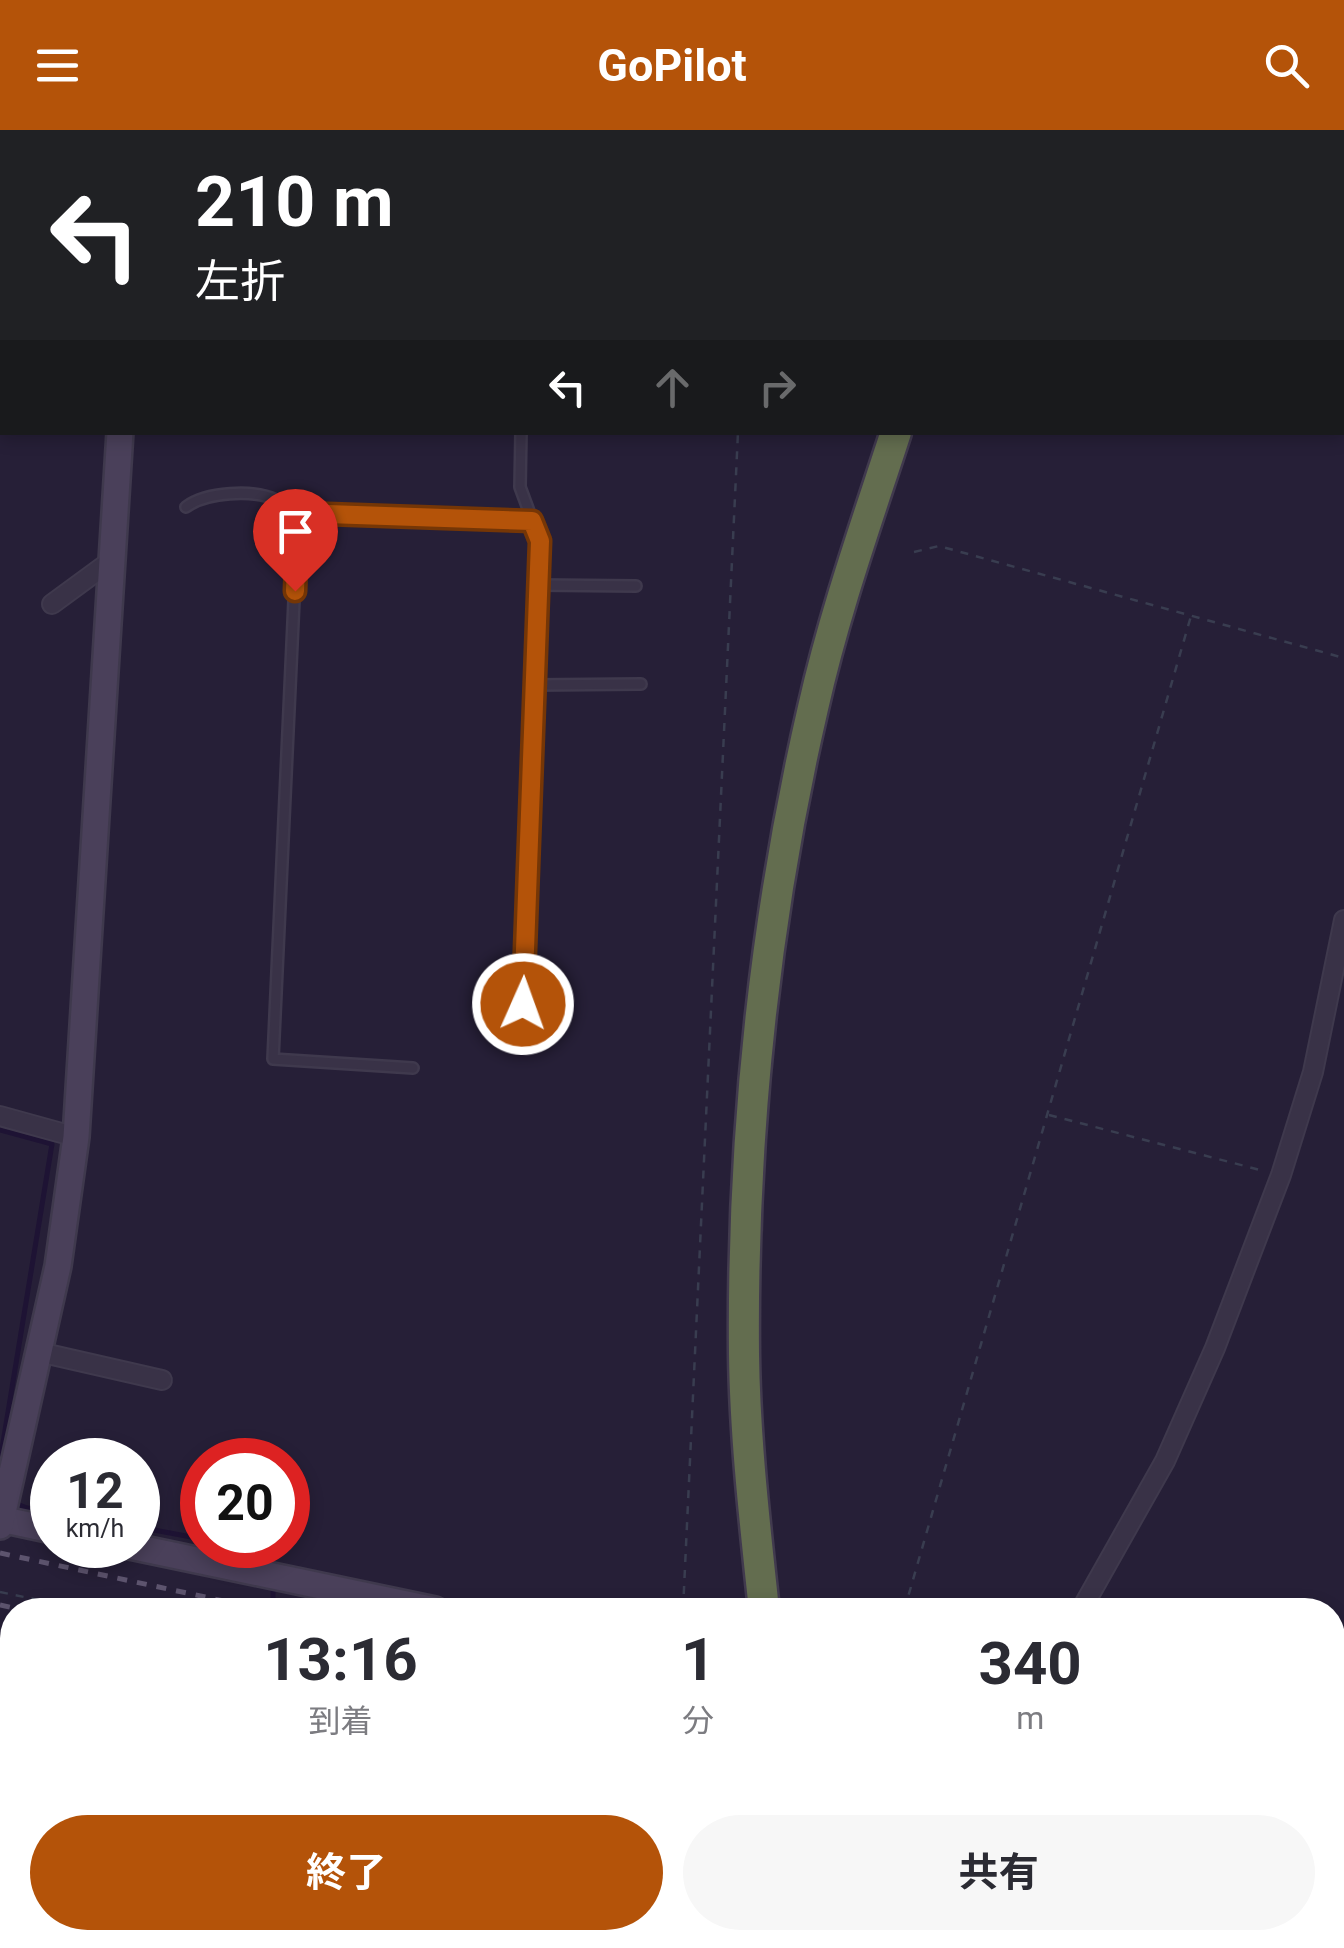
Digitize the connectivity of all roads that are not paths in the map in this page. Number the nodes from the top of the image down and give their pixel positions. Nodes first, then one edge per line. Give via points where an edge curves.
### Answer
1 (120, 435) edge
2 (521, 435) edge
3 (876, 435) edge
4 (895, 435) edge
5 (186, 507) dead end
6 (298, 513) junction
7 (532, 521) junction
8 (112, 560) junction
9 (538, 585) junction
10 (636, 586) dead end
11 (52, 604) dead end
12 (641, 684) dead end
13 (534, 685) junction
14 (1344, 920) edge
15 (523, 1004) dead end
16 (413, 1068) dead end
17 (0, 1116) edge
18 (76, 1137) junction
19 (39, 1352) junction
20 (162, 1380) dead end
21 (1, 1521) edge
22 (30, 1526) edge
23 (160, 1552) edge
24 (378, 1598) edge
25 (747, 1598) edge
26 (763, 1598) edge
27 (1087, 1598) edge

1 - 8 street
2 - 7 lane via 520,487
3 - 25 highway via 795,724 746,1010 735,1130 730,1343
4 - 26 highway via 813,707 762,994 746,1179 744,1356
5 - 6 lane via 235,494 273,498
6 - 7 lane
6 - 16 lane via 273,1059
7 - 9 lane via 540,541
8 - 11 street
8 - 18 street
9 - 10 lane
9 - 13 lane
12 - 13 lane
13 - 15 lane
14 - 27 street via 1313,1072 1215,1348 1165,1461
17 - 18 street
18 - 19 street
19 - 20 street
19 - 21 street
21 - 22 street
23 - 24 street

